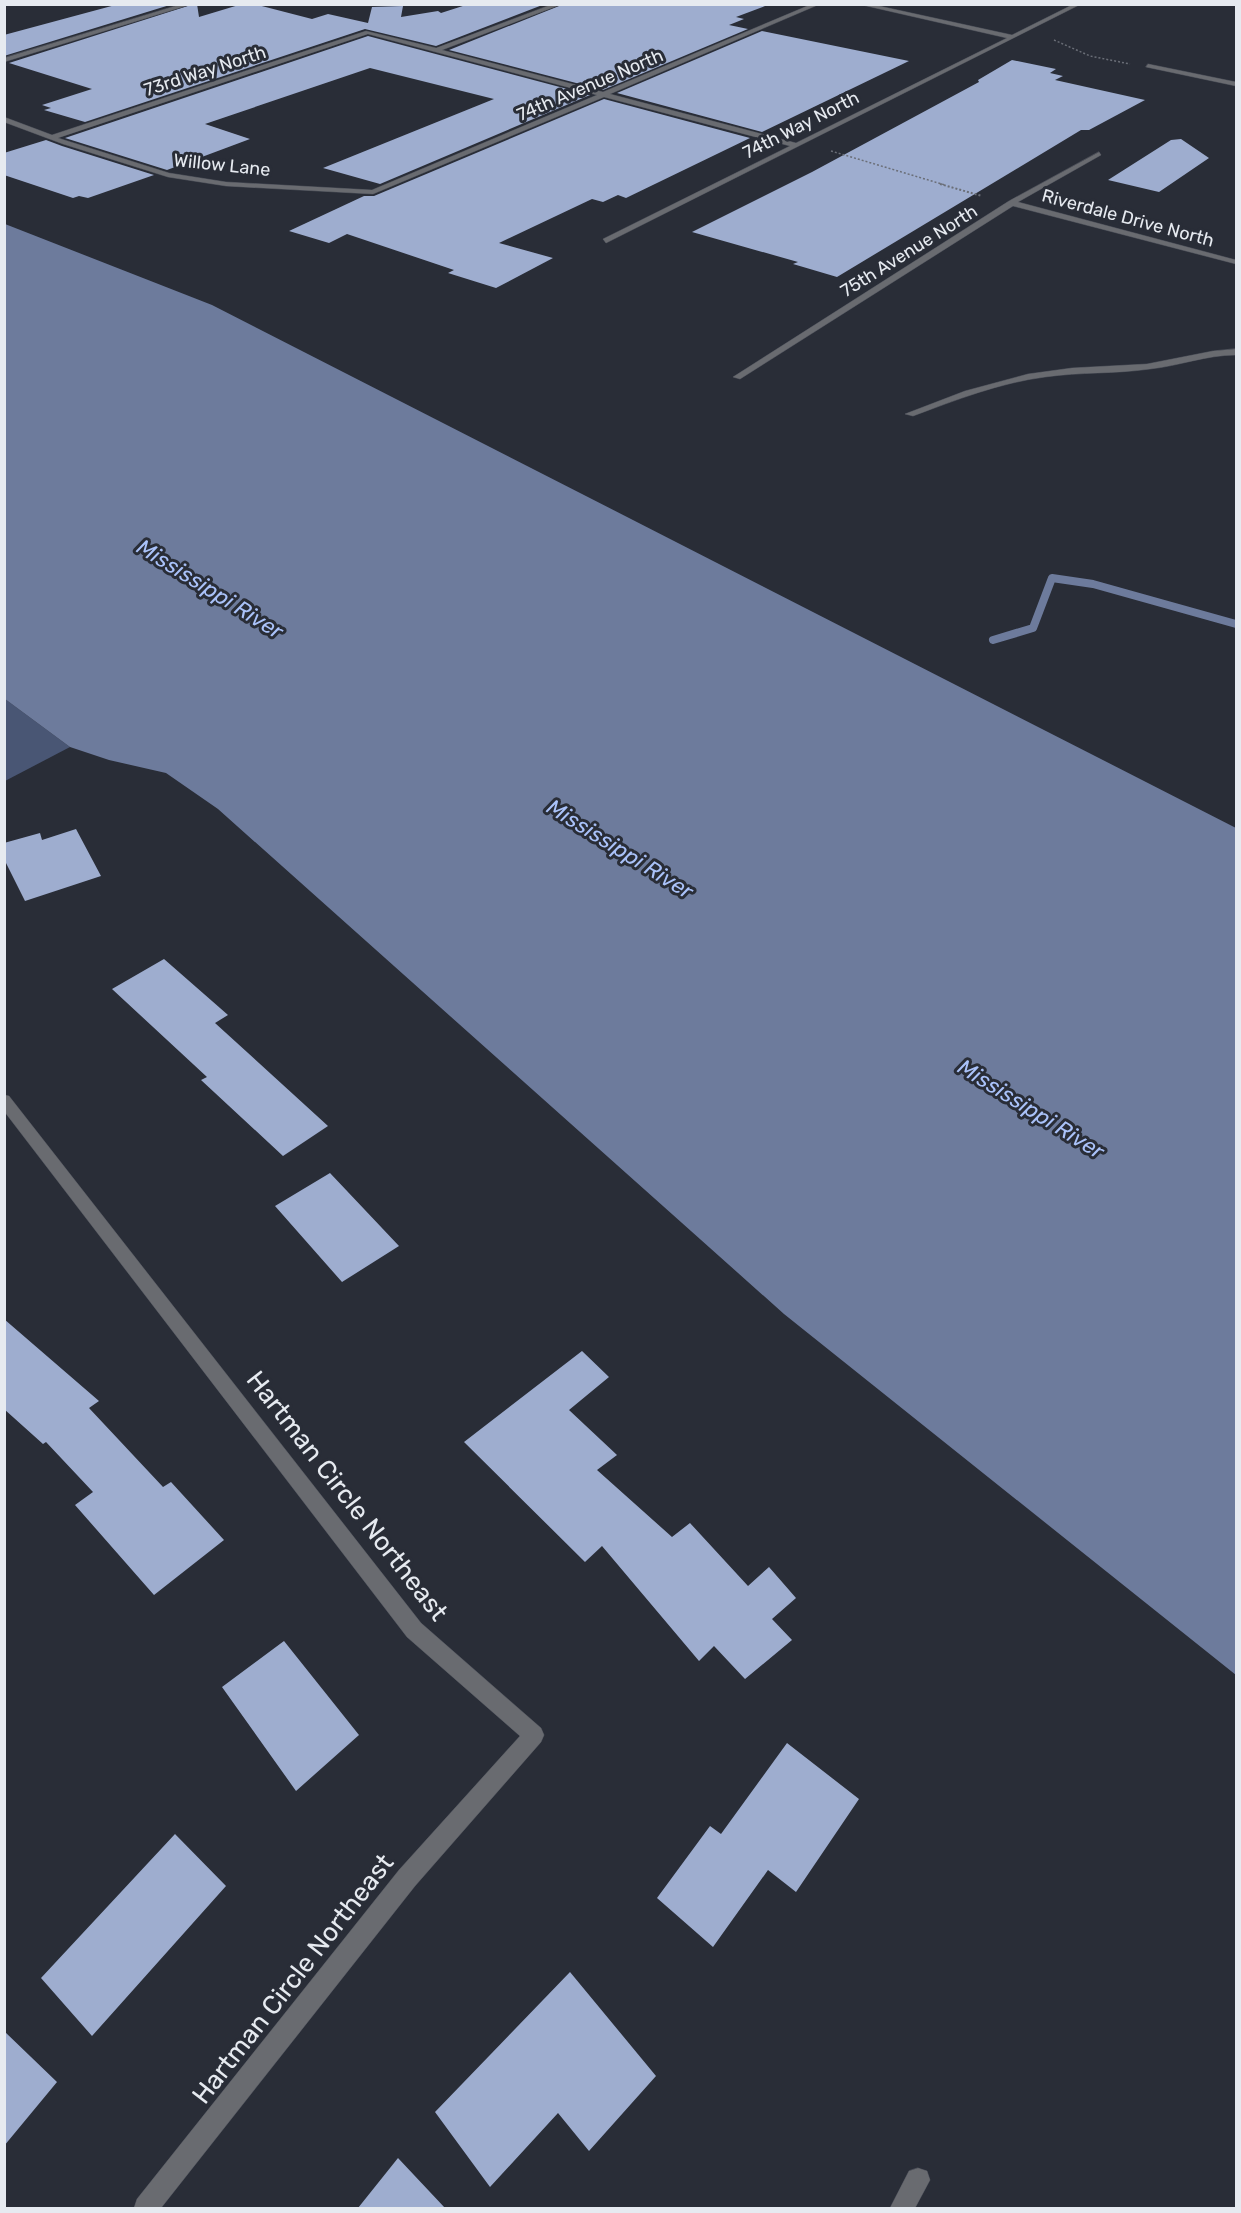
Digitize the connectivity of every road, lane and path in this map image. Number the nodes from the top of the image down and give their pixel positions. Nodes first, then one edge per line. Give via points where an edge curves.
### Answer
1 (190, 4) edge
2 (560, 4) edge
3 (818, 4) edge
4 (860, 4) edge
5 (1079, 4) edge
6 (1011, 37) junction
7 (1045, 38) dead end
8 (436, 50) junction
9 (4, 60) edge
10 (1148, 66) joint
11 (1236, 84) edge
12 (606, 95) junction
13 (4, 119) edge
14 (51, 138) junction
15 (797, 144) junction
16 (1099, 154) dead end
17 (373, 192) joint
18 (1012, 203) junction
19 (606, 241) dead end
20 (1236, 262) edge
21 (1236, 352) edge
22 (737, 377) dead end
23 (910, 414) dead end
24 (4, 1100) edge
25 (918, 2180) dead end
26 (146, 2208) edge
27 (902, 2208) edge

1 - 9 street
2 - 8 street
3 - 12 street, 74th Avenue North
4 - 6 street
5 - 6 street, 74th Way North
6 - 15 street, 74th Way North
7 - 10 path via 1098,58
8 - 12 street
8 - 14 street, 73rd Way North via 368,32
10 - 11 street
12 - 15 street
12 - 17 street, 74th Avenue North
13 - 14 street, Willow Lane
14 - 17 street, Willow Lane via 144,169 195,180
15 - 18 path
15 - 19 street, 74th Way North
16 - 18 street, 75th Avenue North
18 - 20 street, Riverdale Drive North
18 - 22 street, 75th Avenue North
21 - 23 street via 1145,367 1029,376
24 - 26 street, Hartman Circle Northeast via 414,1630 534,1735 407,1878
25 - 27 street

